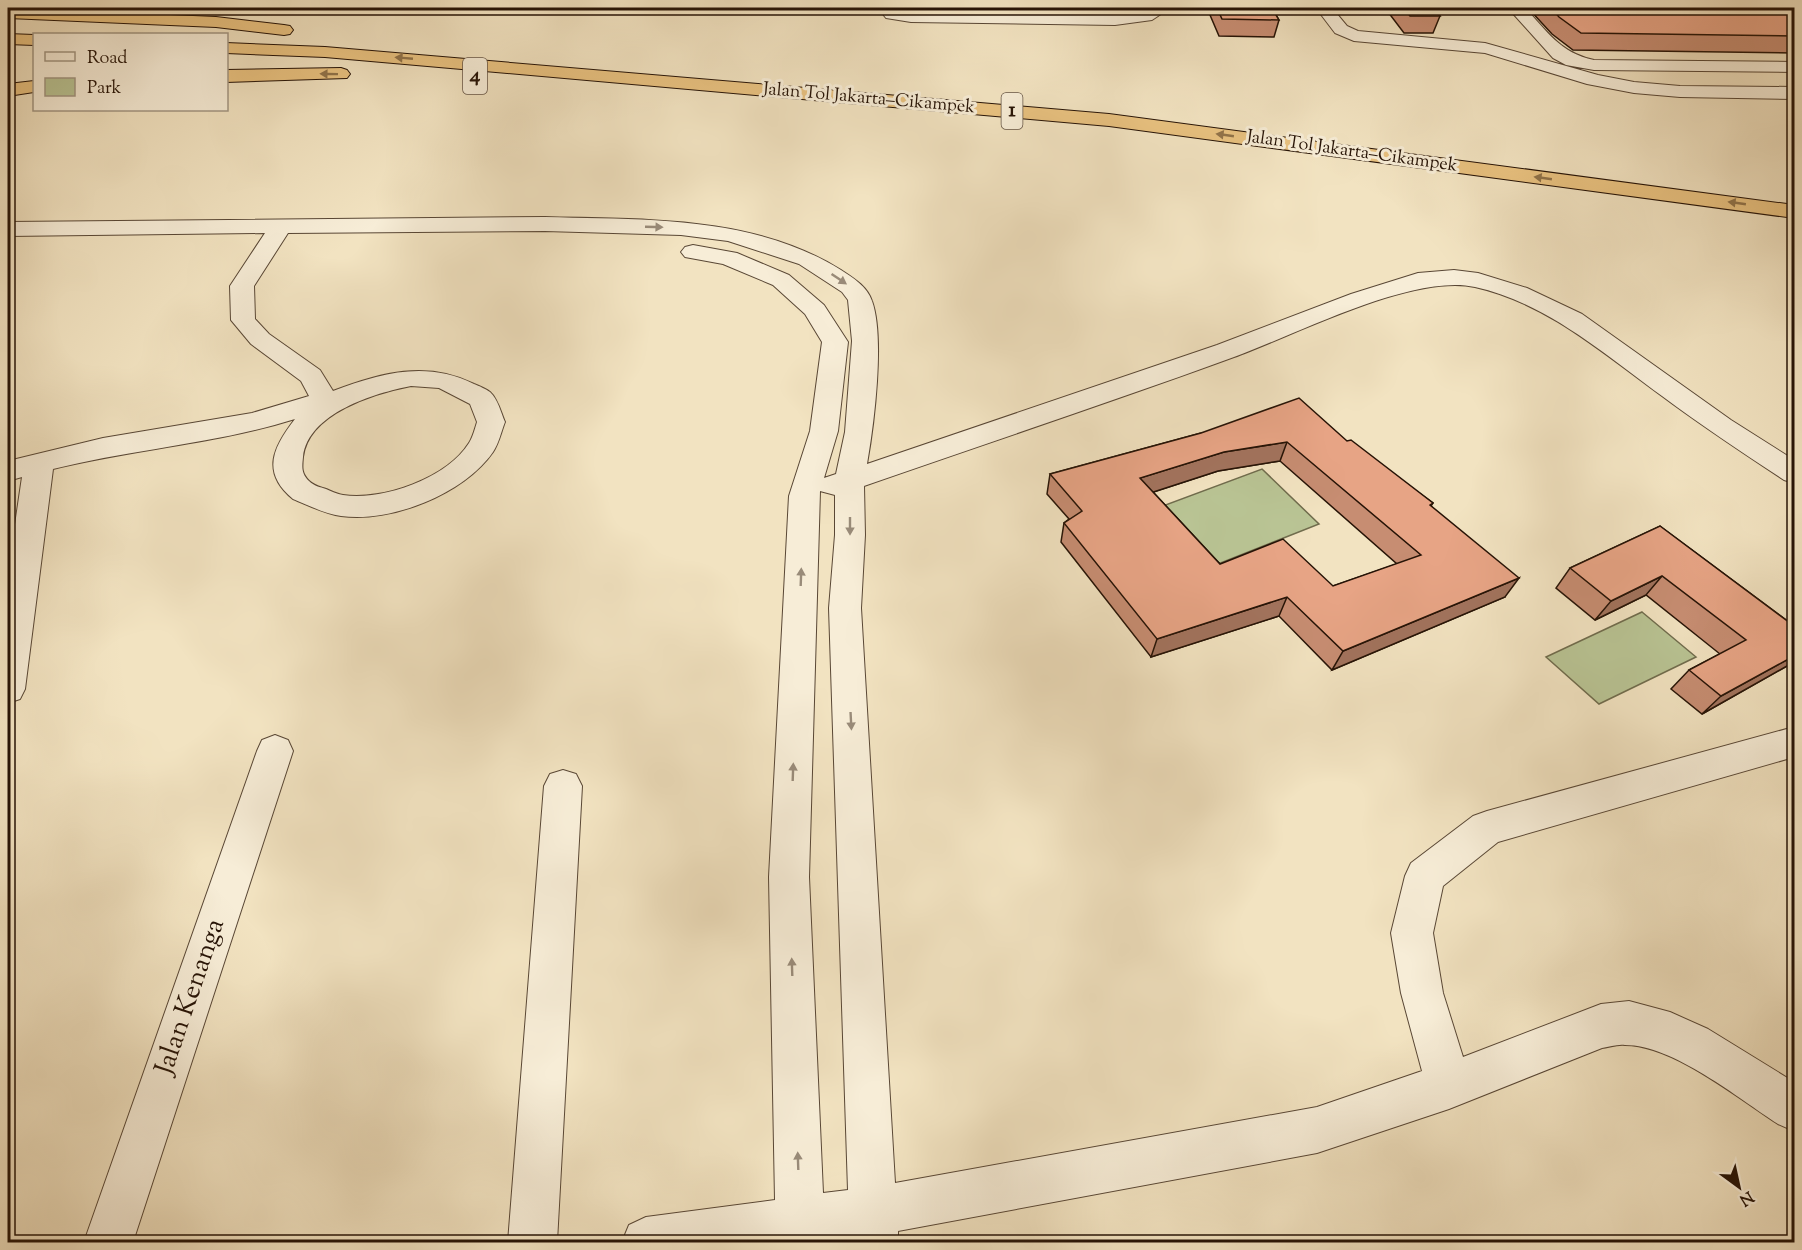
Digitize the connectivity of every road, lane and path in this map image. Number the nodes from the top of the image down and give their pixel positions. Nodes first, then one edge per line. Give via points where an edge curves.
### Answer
1 (886, 8) edge
2 (1155, 8) edge
3 (1324, 8) edge
4 (1516, 8) edge
5 (8, 13) edge
6 (8, 25) edge
7 (298, 32) dead end
8 (202, 33) edge
9 (228, 34) edge
10 (321, 35) dead end
11 (8, 39) edge
12 (33, 40) edge
13 (368, 41) junction
14 (470, 47) dead end
15 (228, 48) edge
16 (1794, 67) edge
17 (228, 76) edge
18 (723, 86) junction
19 (33, 87) edge
20 (8, 90) edge
21 (1009, 92) dead end
22 (1794, 93) edge
23 (1255, 121) dead end
24 (1794, 212) edge
25 (8, 229) edge
26 (275, 235) junction
27 (8, 244) edge
28 (332, 400) junction
29 (39, 464) junction
30 (8, 471) edge
31 (1794, 473) edge
32 (849, 480) junction
33 (804, 496) junction
34 (9, 675) edge
35 (1794, 742) edge
36 (275, 751) dead end
37 (563, 786) dead end
38 (1449, 1086) junction
39 (1794, 1108) edge
40 (873, 1227) edge
41 (800, 1231) edge
42 (108, 1242) edge
43 (532, 1242) edge
44 (646, 1242) edge

1 - 2 street via 892,14 911,17 1115,20 1150,16
3 - 22 street via 1346,33 1467,45 1615,85 1658,90
4 - 16 street via 1559,54 1572,61 1594,65
5 - 7 highway via 216,22
6 - 8 highway
9 - 13 highway
10 - 13 highway
11 - 12 highway
13 - 14 highway
18 -> 15 highway, Jalan Tol Jakarta–Cikampek / 1 via 325,52
18 -> 17 highway, 4 via 503,76
24 -> 18 highway, Jalan Tol Jakarta–Cikampek / 1 via 1109,120
19 - 20 highway
21 - 23 highway, Jalan Tol Jakarta–Cikampek / 1
25 - 26 street
26 - 27 street
26 - 28 street via 242,286 243,320 260,339 311,376
26 -> 32 street via 545,224 681,228 730,235 807,258 851,288 860,300 865,341 859,432
26 - 33 street via 562,240 640,246 729,258 781,280 815,310 835,342 824,431
28 - 28 street via 373,385 411,378 446,381 473,391 489,409 490,432 477,457 448,480 411,498 368,506 329,504 301,491 287,470 290,445 308,421
28 - 29 street via 255,422 103,447
29 - 30 street
29 - 34 street
31 - 32 street via 1721,426 1573,319 1518,293 1454,277 1418,280 1360,299 1226,351
32 - 33 street
32 -> 40 street via 846,608
41 -> 33 street via 789,877
35 - 38 street via 1487,828 1425,876 1412,933 1422,993
36 - 42 street, Jalan Kenanga
37 - 43 street
38 - 39 street via 1601,1026 1628,1023 1657,1028 1689,1043
38 - 40 street via 1317,1130
40 - 41 street
41 - 44 street

